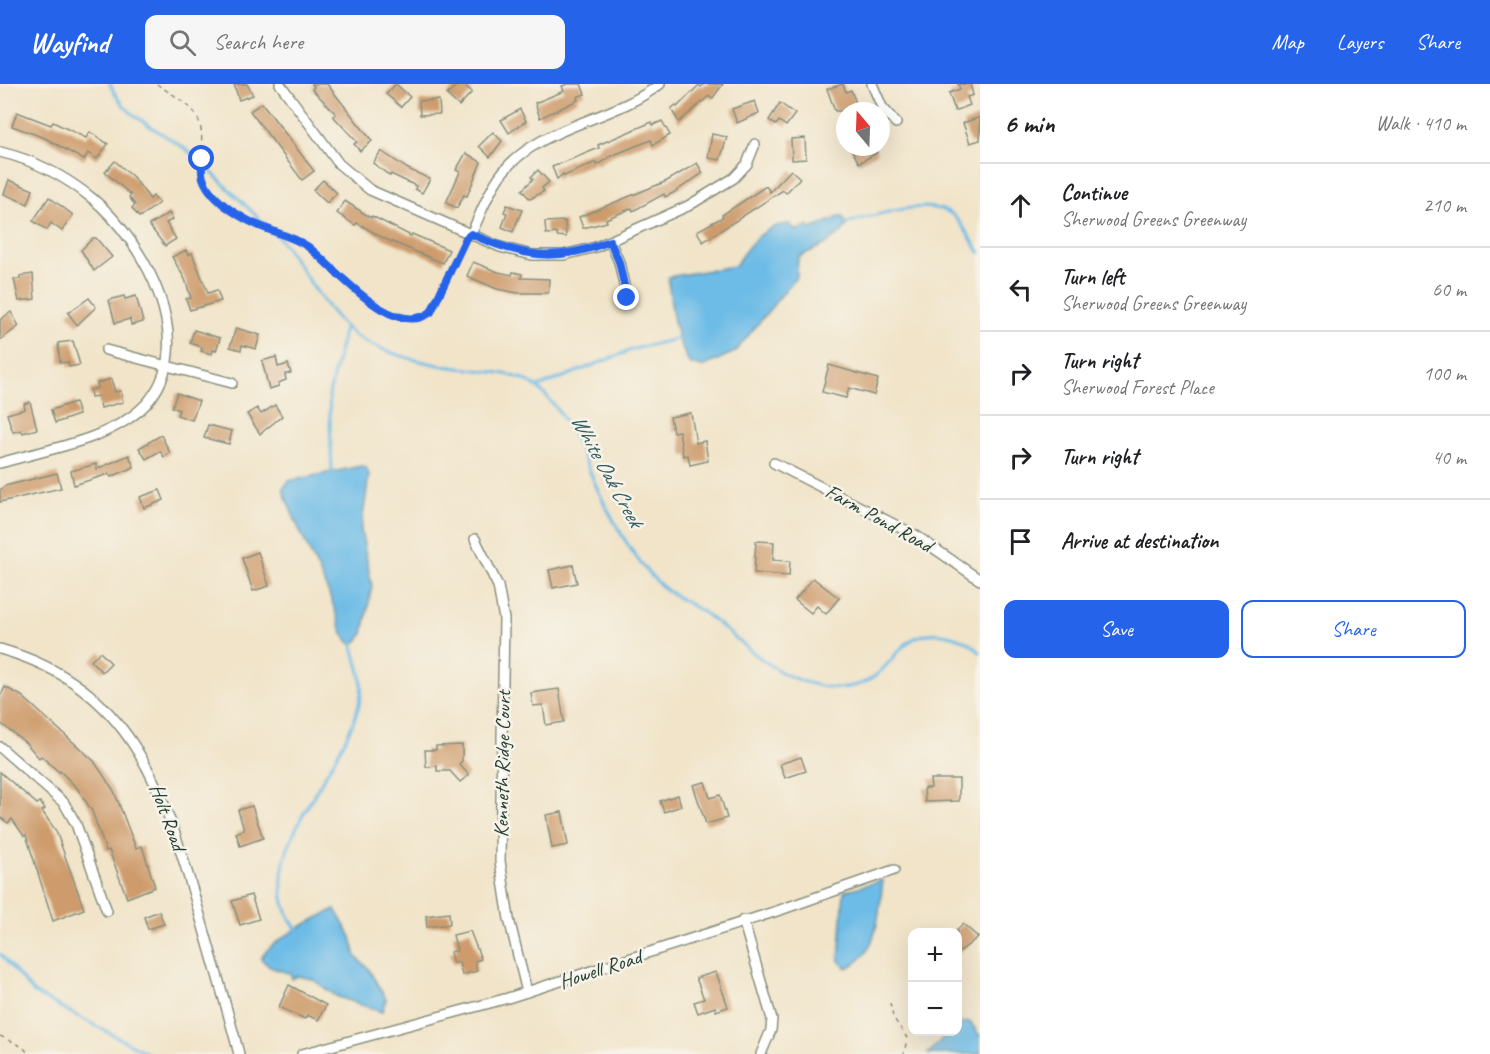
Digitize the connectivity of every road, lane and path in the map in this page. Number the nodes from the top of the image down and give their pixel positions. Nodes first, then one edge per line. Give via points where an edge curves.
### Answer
1 (157, 84) edge
2 (280, 84) edge
3 (660, 84) edge
4 (872, 84) edge
5 (896, 123) dead end
6 (756, 144) dead end
7 (0, 152) edge
8 (471, 234) junction
9 (610, 241) junction
10 (627, 298) dead end
11 (106, 350) dead end
12 (166, 366) junction
13 (232, 383) dead end
14 (0, 463) edge
15 (774, 463) dead end
16 (475, 539) dead end
17 (980, 580) edge
18 (0, 649) edge
19 (0, 747) edge
20 (894, 870) dead end
21 (107, 911) dead end
22 (743, 920) junction
23 (527, 992) junction
24 (890, 1004) dead end
25 (0, 1036) edge
26 (28, 1054) edge
27 (239, 1054) edge
28 (302, 1054) edge
29 (761, 1054) edge
30 (904, 1054) edge

1 - 8 path via 196,115 202,132 203,178 228,208 306,245 382,310 411,318 425,317 431,312
2 - 8 street via 333,156 359,182 380,196
3 - 8 street via 628,105 524,151 495,182
4 - 5 street via 882,107
6 - 9 street via 741,171 704,198
7 - 12 street via 36,164 68,181 104,210 123,232 166,313
8 - 9 street via 532,255 564,255
9 - 10 street
11 - 12 street
12 - 13 street
12 - 14 street via 148,402 121,425
15 - 17 street, Farm Pond Road via 915,535
16 - 23 street, Kenneth Ridge Court via 498,586 504,619 500,861 509,920
18 - 27 street, Holt Road via 21,655 75,685 107,712 143,758 168,809
19 - 21 street via 64,803 76,824
20 - 22 street, Howell Road
22 - 23 street, Howell Road
22 - 29 street via 772,1019
23 - 28 street, Howell Road
24 - 30 path via 893,1017 907,1038
25 - 26 path via 16,1042

